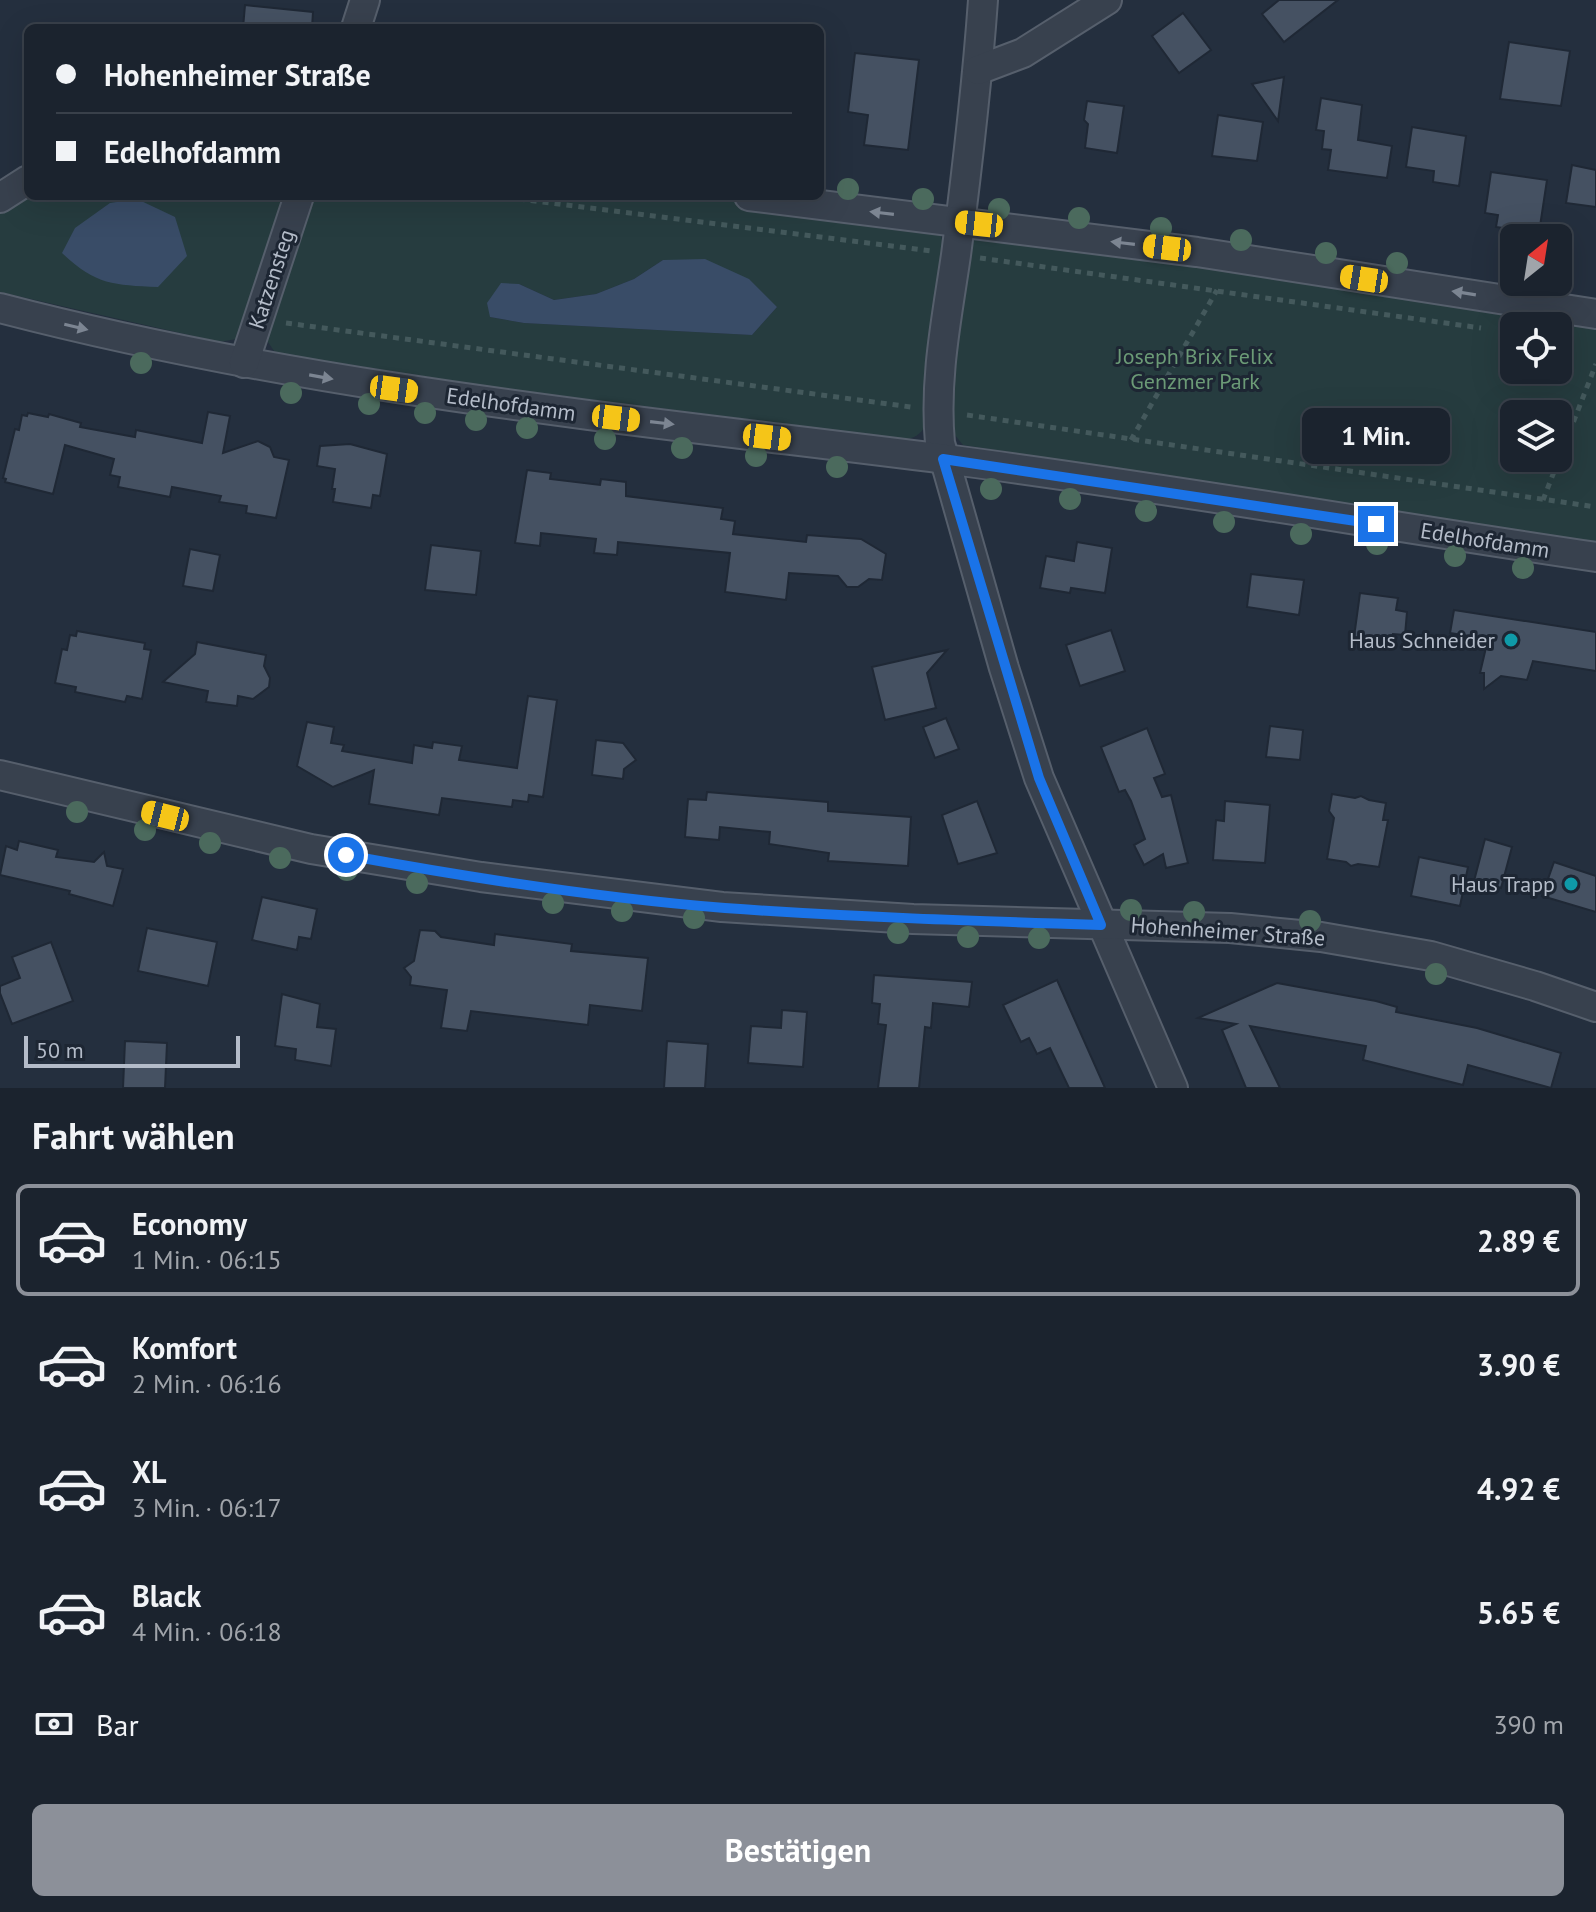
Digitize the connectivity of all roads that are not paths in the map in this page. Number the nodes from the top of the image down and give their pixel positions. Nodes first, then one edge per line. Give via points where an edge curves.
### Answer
1 (365, 0) edge
2 (983, 0) edge
3 (1107, 0) edge
4 (357, 24) edge
5 (978, 70) junction
6 (24, 183) edge
7 (0, 198) edge
8 (298, 200) edge
9 (781, 200) edge
10 (960, 222) junction
11 (0, 308) edge
12 (1596, 314) edge
13 (244, 363) junction
14 (943, 459) junction
15 (1596, 557) edge
16 (0, 775) edge
17 (1101, 925) junction
18 (1596, 1007) edge
19 (1173, 1088) edge

1 - 4 street
2 - 5 street
3 - 5 street via 1023,53
5 - 10 street
6 - 7 street
8 - 13 street, Katzensteg
10 -> 9 street
12 -> 10 street via 1197,252
10 - 14 street via 937,411
11 -> 13 street, Edelhofdamm
13 -> 14 street, Edelhofdamm via 465,399
14 - 15 street, Edelhofdamm
14 - 17 street via 1039,778
16 - 17 street, Hohenheimer Straße via 311,849 573,890 804,913
17 - 18 street, Hohenheimer Straße via 1230,928 1343,940 1431,956
17 - 19 street

